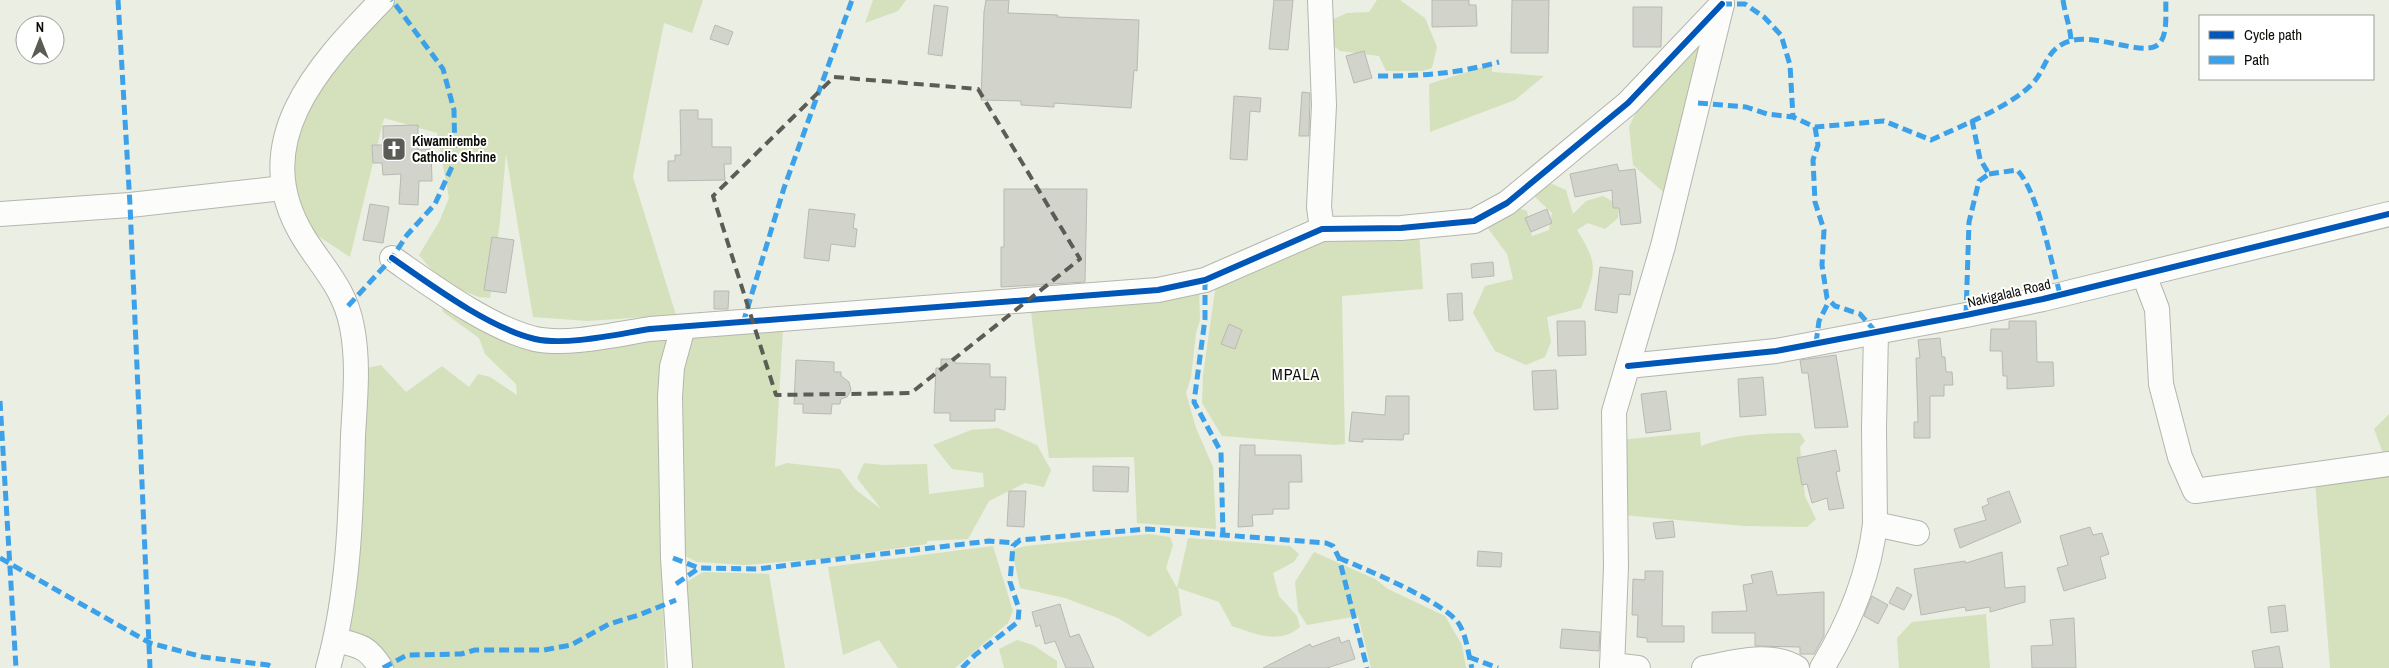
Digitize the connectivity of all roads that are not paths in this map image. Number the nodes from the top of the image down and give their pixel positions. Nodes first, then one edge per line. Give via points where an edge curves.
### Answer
1 (382, 0) edge
2 (1320, 0) edge
3 (1722, 2) edge
4 (283, 188) junction
5 (0, 214) edge
6 (2389, 214) edge
7 (1322, 229) junction
8 (392, 258) dead end
9 (2144, 274) junction
10 (683, 327) junction
11 (1876, 332) junction
12 (1628, 366) junction
13 (2389, 464) edge
14 (1875, 524) junction
15 (1917, 533) dead end
16 (336, 640) junction
17 (1612, 666) edge
18 (328, 668) edge
19 (381, 668) edge
20 (680, 668) edge
21 (1638, 668) edge
22 (1704, 668) edge
23 (1797, 668) edge
24 (1822, 668) edge

1 - 4 street via 315,76 298,103 286,136 281,163
2 - 7 street via 1324,105 1319,207
3 - 7 street via 1628,103 1507,203 1474,221 1401,228
3 - 12 street via 1663,246
4 - 5 street via 130,205
4 - 16 street via 304,237 337,284 348,306 356,350 351,494
6 - 9 street, Nakigalala Road
7 - 10 street via 1204,280 1158,290
8 - 10 street via 449,298 514,332 536,339 581,339
9 - 11 street, Nakigalala Road via 2014,305
9 - 13 street via 2157,309 2161,384 2180,457 2195,492
10 - 20 street via 672,367 670,397 673,558
11 - 12 street, Nakigalala Road via 1776,350
11 - 14 street
12 - 17 street via 1614,412 1616,567
14 - 15 street
14 - 24 street via 1869,562 1858,597
16 - 18 street
16 - 19 street via 364,647
17 - 21 street
22 - 23 street via 1750,660 1773,660

